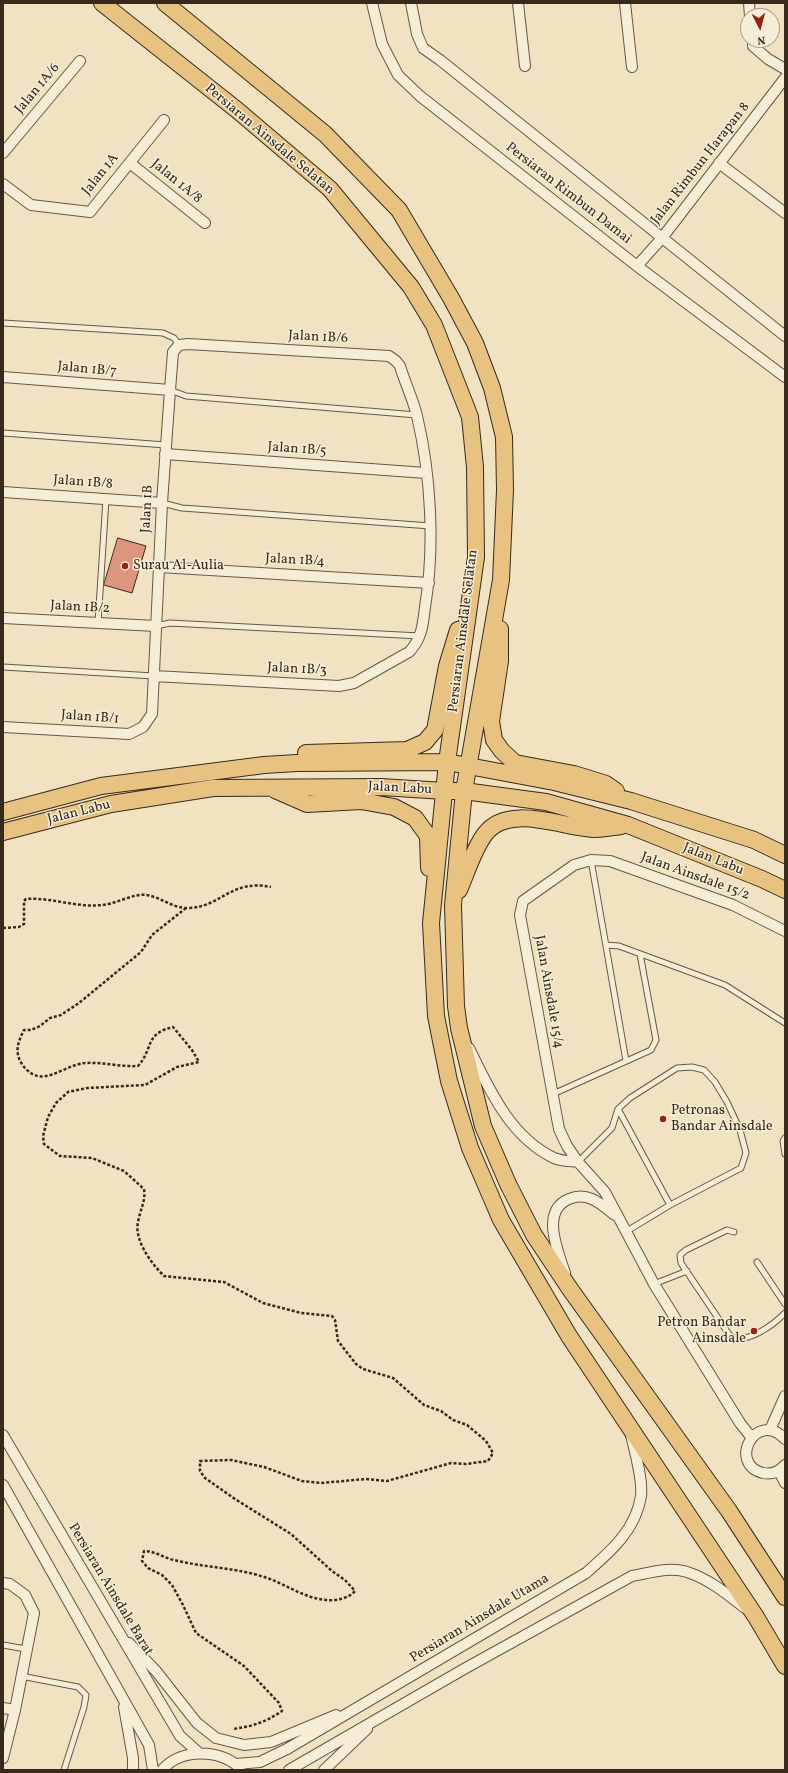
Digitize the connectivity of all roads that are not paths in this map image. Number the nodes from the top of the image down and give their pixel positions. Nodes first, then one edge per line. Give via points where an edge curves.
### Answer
1 (102, 3) edge
2 (165, 3) edge
3 (372, 3) edge
4 (411, 3) edge
5 (518, 3) edge
6 (625, 3) edge
7 (755, 48) edge
8 (80, 61) dead end
9 (525, 66) dead end
10 (632, 67) dead end
11 (785, 69) edge
12 (785, 78) edge
13 (164, 120) dead end
14 (3, 153) edge
15 (130, 162) junction
16 (719, 163) junction
17 (3, 184) edge
18 (785, 213) edge
19 (205, 223) dead end
20 (662, 238) junction
21 (637, 266) junction
22 (3, 322) edge
23 (785, 336) edge
24 (179, 346) junction
25 (3, 377) edge
26 (785, 378) edge
27 (170, 390) junction
28 (417, 415) junction
29 (3, 433) edge
30 (166, 450) junction
31 (426, 473) junction
32 (3, 492) edge
33 (106, 499) junction
34 (162, 503) junction
35 (432, 526) junction
36 (159, 567) junction
37 (429, 583) junction
38 (469, 599) junction
39 (497, 606) junction
40 (3, 618) edge
41 (98, 623) junction
42 (156, 626) junction
43 (420, 636) junction
44 (3, 667) edge
45 (154, 676) junction
46 (3, 727) edge
47 (447, 762) junction
48 (264, 765) junction
49 (468, 766) junction
50 (270, 788) junction
51 (445, 791) junction
52 (464, 791) junction
53 (631, 801) junction
54 (3, 812) edge
55 (628, 825) junction
56 (3, 832) edge
57 (785, 855) edge
58 (591, 860) junction
59 (785, 890) edge
60 (433, 905) junction
61 (453, 905) junction
62 (785, 931) edge
63 (606, 945) junction
64 (640, 954) junction
65 (785, 1023) edge
66 (459, 1028) junction
67 (626, 1062) junction
68 (552, 1095) junction
69 (618, 1109) junction
70 (785, 1138) edge
71 (785, 1154) edge
72 (578, 1162) junction
73 (670, 1205) junction
74 (618, 1218) junction
75 (627, 1231) junction
76 (734, 1232) dead end
77 (757, 1262) dead end
78 (687, 1271) junction
79 (654, 1284) junction
80 (570, 1289) junction
81 (785, 1304) edge
82 (785, 1313) edge
83 (785, 1396) edge
84 (628, 1423) junction
85 (770, 1430) junction
86 (3, 1435) edge
87 (751, 1437) junction
88 (785, 1439) edge
89 (782, 1468) edge
90 (785, 1484) edge
91 (3, 1485) edge
92 (3, 1583) edge
93 (785, 1598) edge
94 (756, 1617) junction
95 (115, 1628) junction
96 (3, 1645) edge
97 (26, 1649) junction
98 (785, 1666) edge
99 (21, 1676) junction
100 (122, 1697) junction
101 (366, 1702) junction
102 (3, 1708) edge
103 (15, 1710) junction
104 (380, 1717) junction
105 (199, 1753) junction
106 (3, 1758) edge
107 (239, 1767) edge
108 (64, 1770) edge
109 (133, 1770) edge
110 (153, 1770) edge
111 (162, 1770) edge
112 (289, 1770) edge
113 (324, 1770) edge

1 - 38 main road, Persiaran Ainsdale Selatan via 330,189 411,287 434,325 470,417 475,467 476,557
2 - 39 main road, Persiaran Ainsdale Selatan via 326,134 399,210 451,298 480,356 492,388 504,437 505,490 501,580
3 - 21 street, Persiaran Rimbun Damai via 382,44 398,75 420,96
4 - 20 street, Persiaran Rimbun Damai via 417,34 423,48
5 - 9 street
6 - 10 street
7 - 11 street
8 - 14 street, Jalan 1A/6
12 - 16 street, Jalan Rimbun Harapan 8
13 - 15 street, Jalan 1A
15 - 17 street, Jalan 1A via 90,212 31,205
15 - 19 street, Jalan 1A/8
16 - 18 street
16 - 20 street, Jalan Rimbun Harapan 8
20 - 21 street, Jalan Rimbun Harapan 8
20 - 23 street, Persiaran Rimbun Damai
21 - 26 street, Persiaran Rimbun Damai
22 - 24 lane via 163,333 174,338
24 - 27 street, Jalan 1B via 173,352
24 - 28 street, Jalan 1B/6 via 188,344 389,356 400,366
25 - 27 street, Jalan 1B/7
27 - 28 lane via 186,396
27 - 30 street, Jalan 1B
28 - 31 street, Jalan 1B/6
29 - 30 lane
30 - 31 street, Jalan 1B/5
30 - 34 street, Jalan 1B
31 - 35 street, Jalan 1B/6
32 - 33 street, Jalan 1B/8
33 - 34 street, Jalan 1B/8
33 - 41 lane
34 - 35 lane via 182,508
34 - 36 street, Jalan 1B
35 - 37 street, Jalan 1B/6
36 - 37 street, Jalan 1B/4
36 - 42 street, Jalan 1B
37 - 43 street, Jalan 1B/6
38 - 47 main road, Persiaran Ainsdale Selatan
38 - 48 main road via 454,638 435,730 425,742 407,750 296,754
39 - 49 main road, Persiaran Ainsdale Selatan
39 - 53 main road via 501,636 491,721 494,740 502,752 515,763 552,769 606,784
40 - 41 street, Jalan 1B/2
41 - 42 street, Jalan 1B/2
42 - 43 lane via 170,623
42 - 45 street, Jalan 1B
43 - 45 street, Jalan 1B/3 via 409,652 354,683 339,686
44 - 45 lane
45 - 46 street, Jalan 1B/1 via 152,714 144,727 129,734
47 - 48 main road, Jalan Labu
47 - 49 main road, Jalan Labu
47 - 51 main road, Persiaran Ainsdale Selatan
48 - 54 main road, Jalan Labu via 101,786
49 - 52 main road, Persiaran Ainsdale Selatan
49 - 53 main road, Jalan Labu via 554,782
50 - 51 main road, Jalan Labu via 381,787
50 - 56 main road, Jalan Labu via 213,788 111,804
50 - 60 main road via 307,804 361,801 394,808 415,818 428,836
51 - 52 main road, Jalan Labu
51 - 60 main road, Persiaran Ainsdale Selatan
52 - 55 main road, Jalan Labu via 546,802
52 - 61 main road, Persiaran Ainsdale Selatan
53 - 57 main road, Jalan Labu via 754,840
55 - 59 main road, Jalan Labu
55 - 61 main road via 596,829 522,818 499,824 485,834
58 - 62 street, Jalan Ainsdale 15/2 via 610,861 733,905
58 - 63 lane
58 - 68 street, Jalan Ainsdale 15/4 via 574,865 523,901 520,907
60 - 84 main road via 432,964 436,1016 450,1081 470,1148 501,1220 570,1336
61 - 66 main road, Persiaran Ainsdale Selatan
63 - 64 lane via 619,946
63 - 67 lane
64 - 65 lane via 725,985
64 - 67 lane via 656,1040 651,1050
66 - 72 street via 493,1096 529,1142 555,1159
66 - 80 main road, Persiaran Ainsdale Selatan via 483,1126 534,1235
67 - 68 lane
68 - 72 street, Jalan Ainsdale 15/4 via 559,1129
69 - 72 lane via 612,1128
69 - 73 lane
69 - 73 lane via 630,1098 677,1068 692,1067 704,1070 727,1102 740,1130 746,1153 741,1168
70 - 71 lane
72 - 74 street, Jalan Ainsdale 15/4 via 605,1192
73 - 75 lane
74 - 75 street
74 - 80 street via 594,1199 576,1196 561,1202 554,1214 555,1242
75 - 79 street
76 - 78 lane via 721,1232 686,1250 680,1255 680,1259
77 - 81 lane
78 - 79 lane
78 - 82 lane via 730,1336 736,1339 745,1338 769,1327
79 - 87 street
80 - 93 main road, Persiaran Ainsdale Selatan via 725,1505
83 - 85 street
84 - 94 main road
84 - 101 street, Persiaran Ainsdale Utama via 638,1466 641,1496 634,1520 616,1547 586,1573
85 - 87 street via 763,1430
85 - 88 street
86 - 95 street, Persiaran Ainsdale Barat
87 - 89 street via 746,1450 753,1468 766,1474
89 - 90 street
91 - 100 street
92 - 97 street via 10,1584 25,1595 34,1613
94 - 98 main road
94 - 104 street via 721,1588 686,1572 660,1571 632,1576
95 - 101 street via 156,1671 197,1723 216,1738 244,1745 271,1742
95 - 105 street, Persiaran Ainsdale Barat via 180,1736
96 - 97 lane
97 - 99 street
99 - 103 street
99 - 108 lane via 78,1687 86,1695
100 - 109 street
100 - 110 street via 148,1745
101 - 107 street, Persiaran Ainsdale Utama via 287,1750 260,1762
102 - 103 street
103 - 106 street
104 - 112 street
104 - 113 street
105 - 107 street via 225,1758
105 - 111 street via 174,1760

